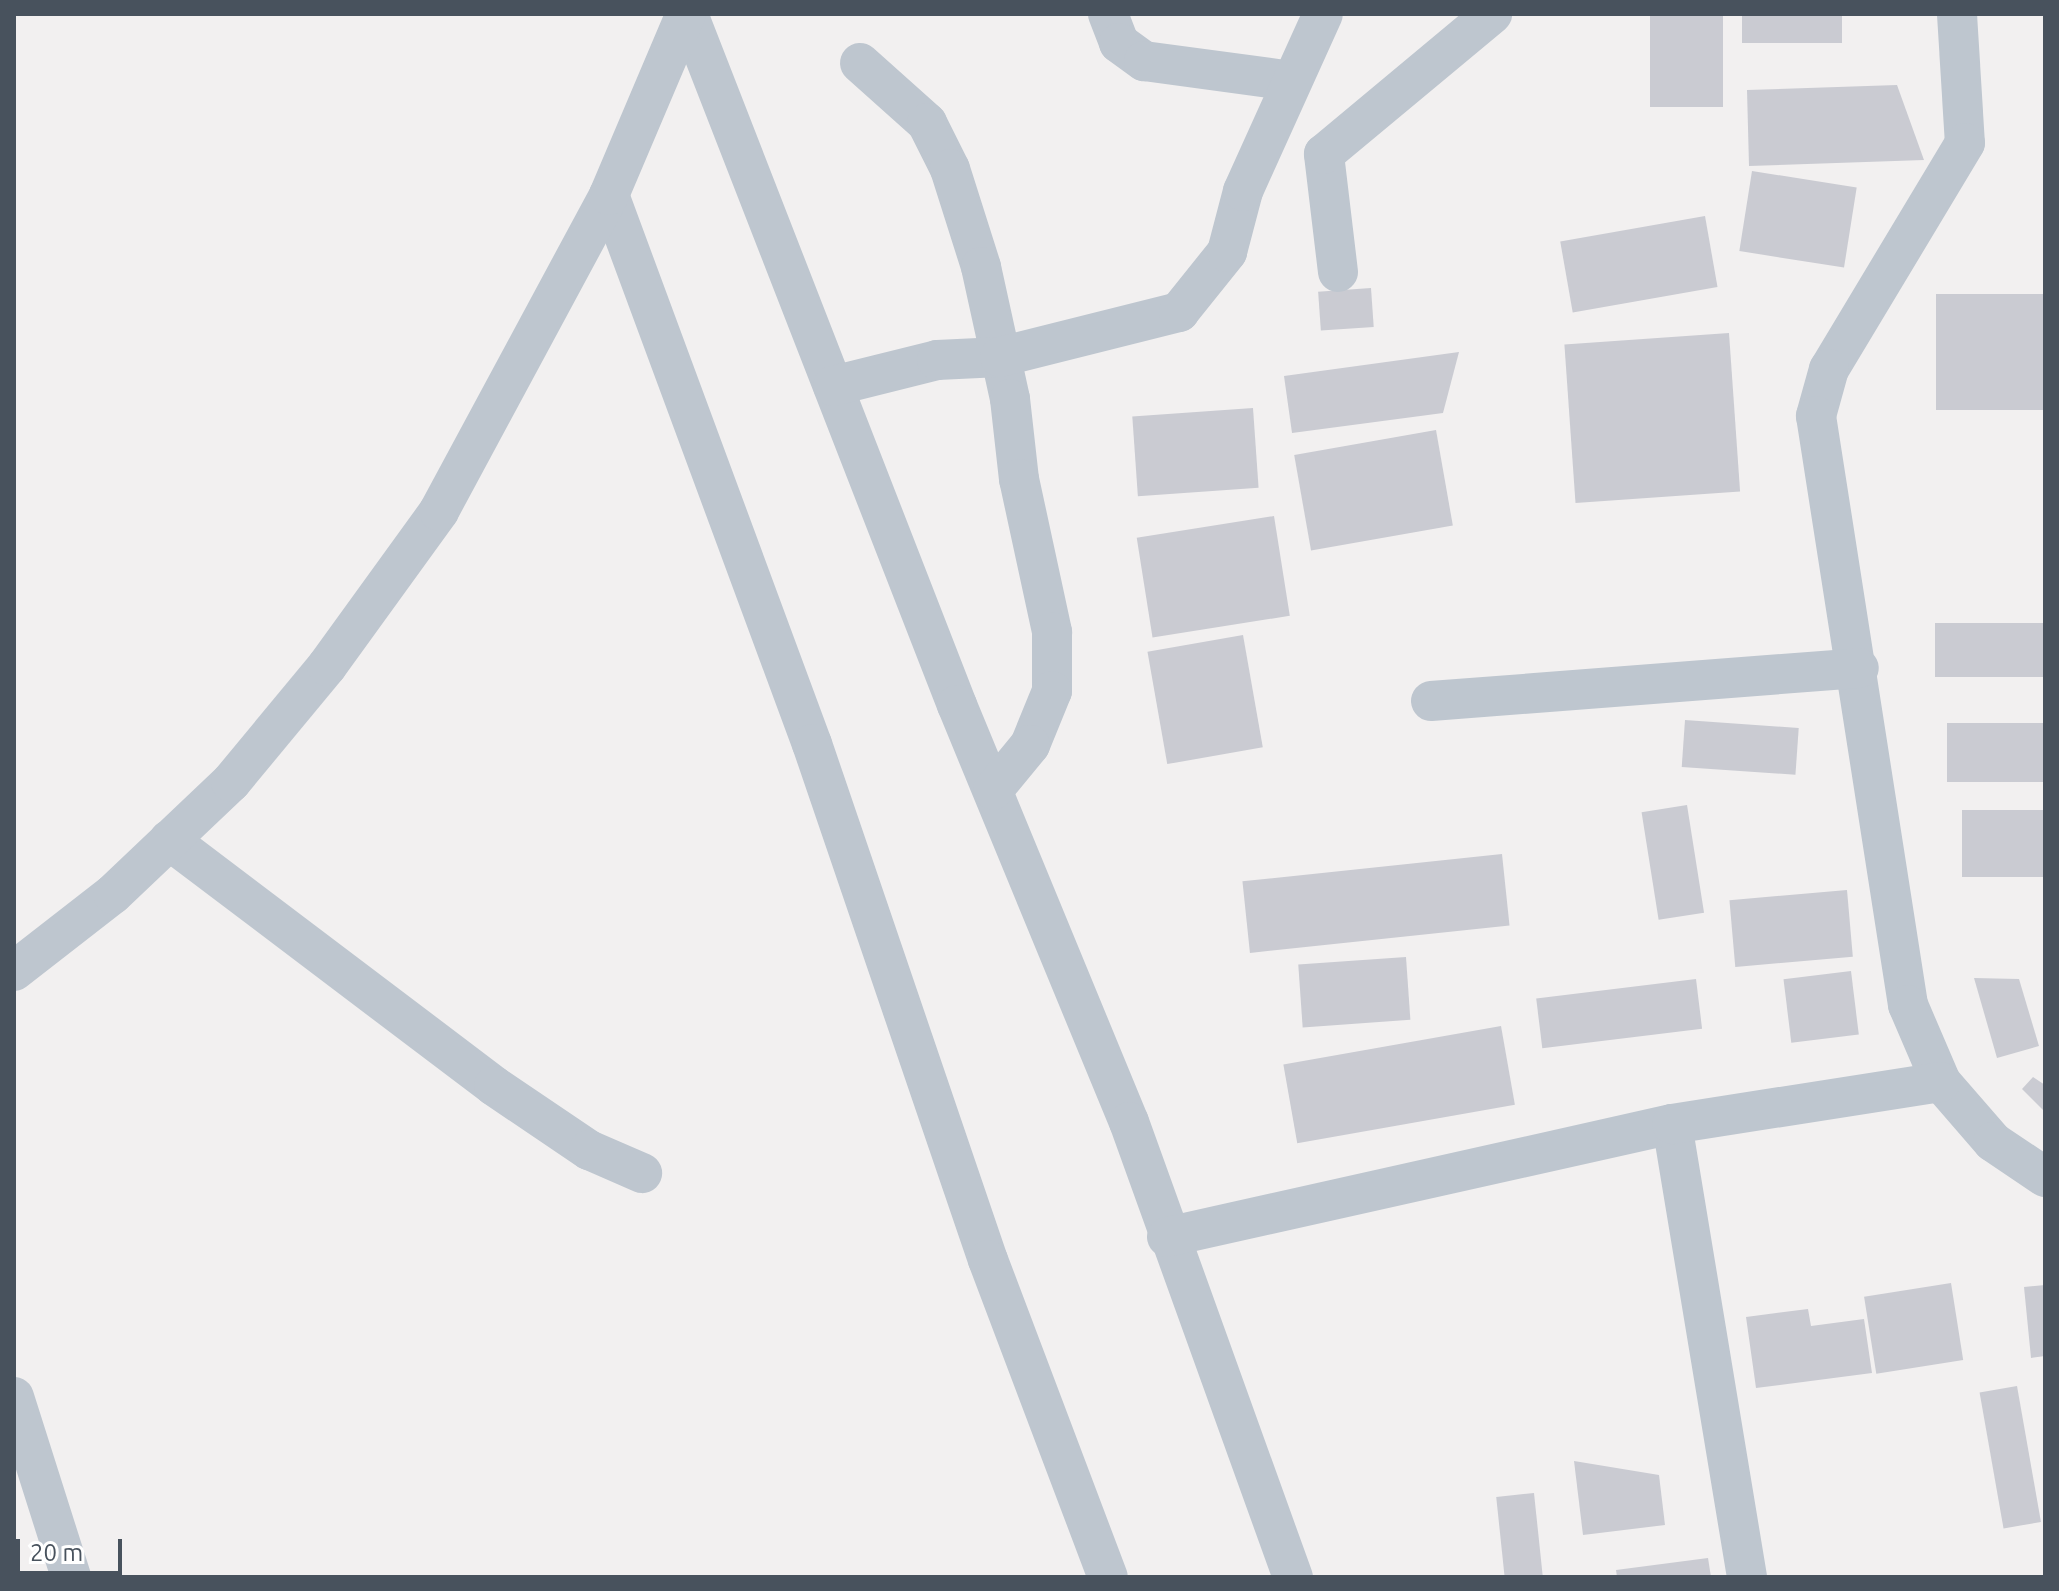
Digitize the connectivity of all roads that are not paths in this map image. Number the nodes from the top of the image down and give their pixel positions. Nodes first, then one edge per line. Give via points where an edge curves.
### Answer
1 (687, 14) edge
2 (1108, 14) edge
3 (1323, 14) edge
4 (1492, 14) edge
5 (1957, 14) edge
6 (860, 63) dead end
7 (1292, 81) junction
8 (609, 195) junction
9 (1338, 272) dead end
10 (1000, 357) junction
11 (833, 386) junction
12 (1859, 668) junction
13 (1431, 701) dead end
14 (993, 790) junction
15 (169, 840) junction
16 (14, 971) edge
17 (1941, 1082) junction
18 (1672, 1124) junction
19 (642, 1173) dead end
20 (2045, 1177) edge
21 (1167, 1237) junction
22 (14, 1397) edge
23 (71, 1577) edge
24 (1108, 1577) edge
25 (1293, 1577) edge
26 (1747, 1577) edge

1 - 8 street
1 - 11 street
2 - 7 street via 1119,43 1144,61
3 - 7 street
4 - 9 street via 1324,154
5 - 12 street via 1965,71 1965,143 1829,369 1816,416
6 - 10 street via 927,123 950,169 981,267
7 - 10 street via 1243,191 1227,252 1179,312
8 - 15 street via 439,511 327,666 231,782
8 - 24 street via 812,744 988,1260
10 - 11 street via 937,360
10 - 14 street via 1052,632 1052,691 1030,745
11 - 14 street
12 - 13 street
12 - 17 street via 1908,1005
14 - 21 street via 1129,1122
15 - 16 street via 113,894
15 - 19 street via 494,1086 589,1150
17 - 18 street
17 - 20 street via 1993,1142
18 - 21 street
18 - 26 street
21 - 25 street
22 - 23 street

